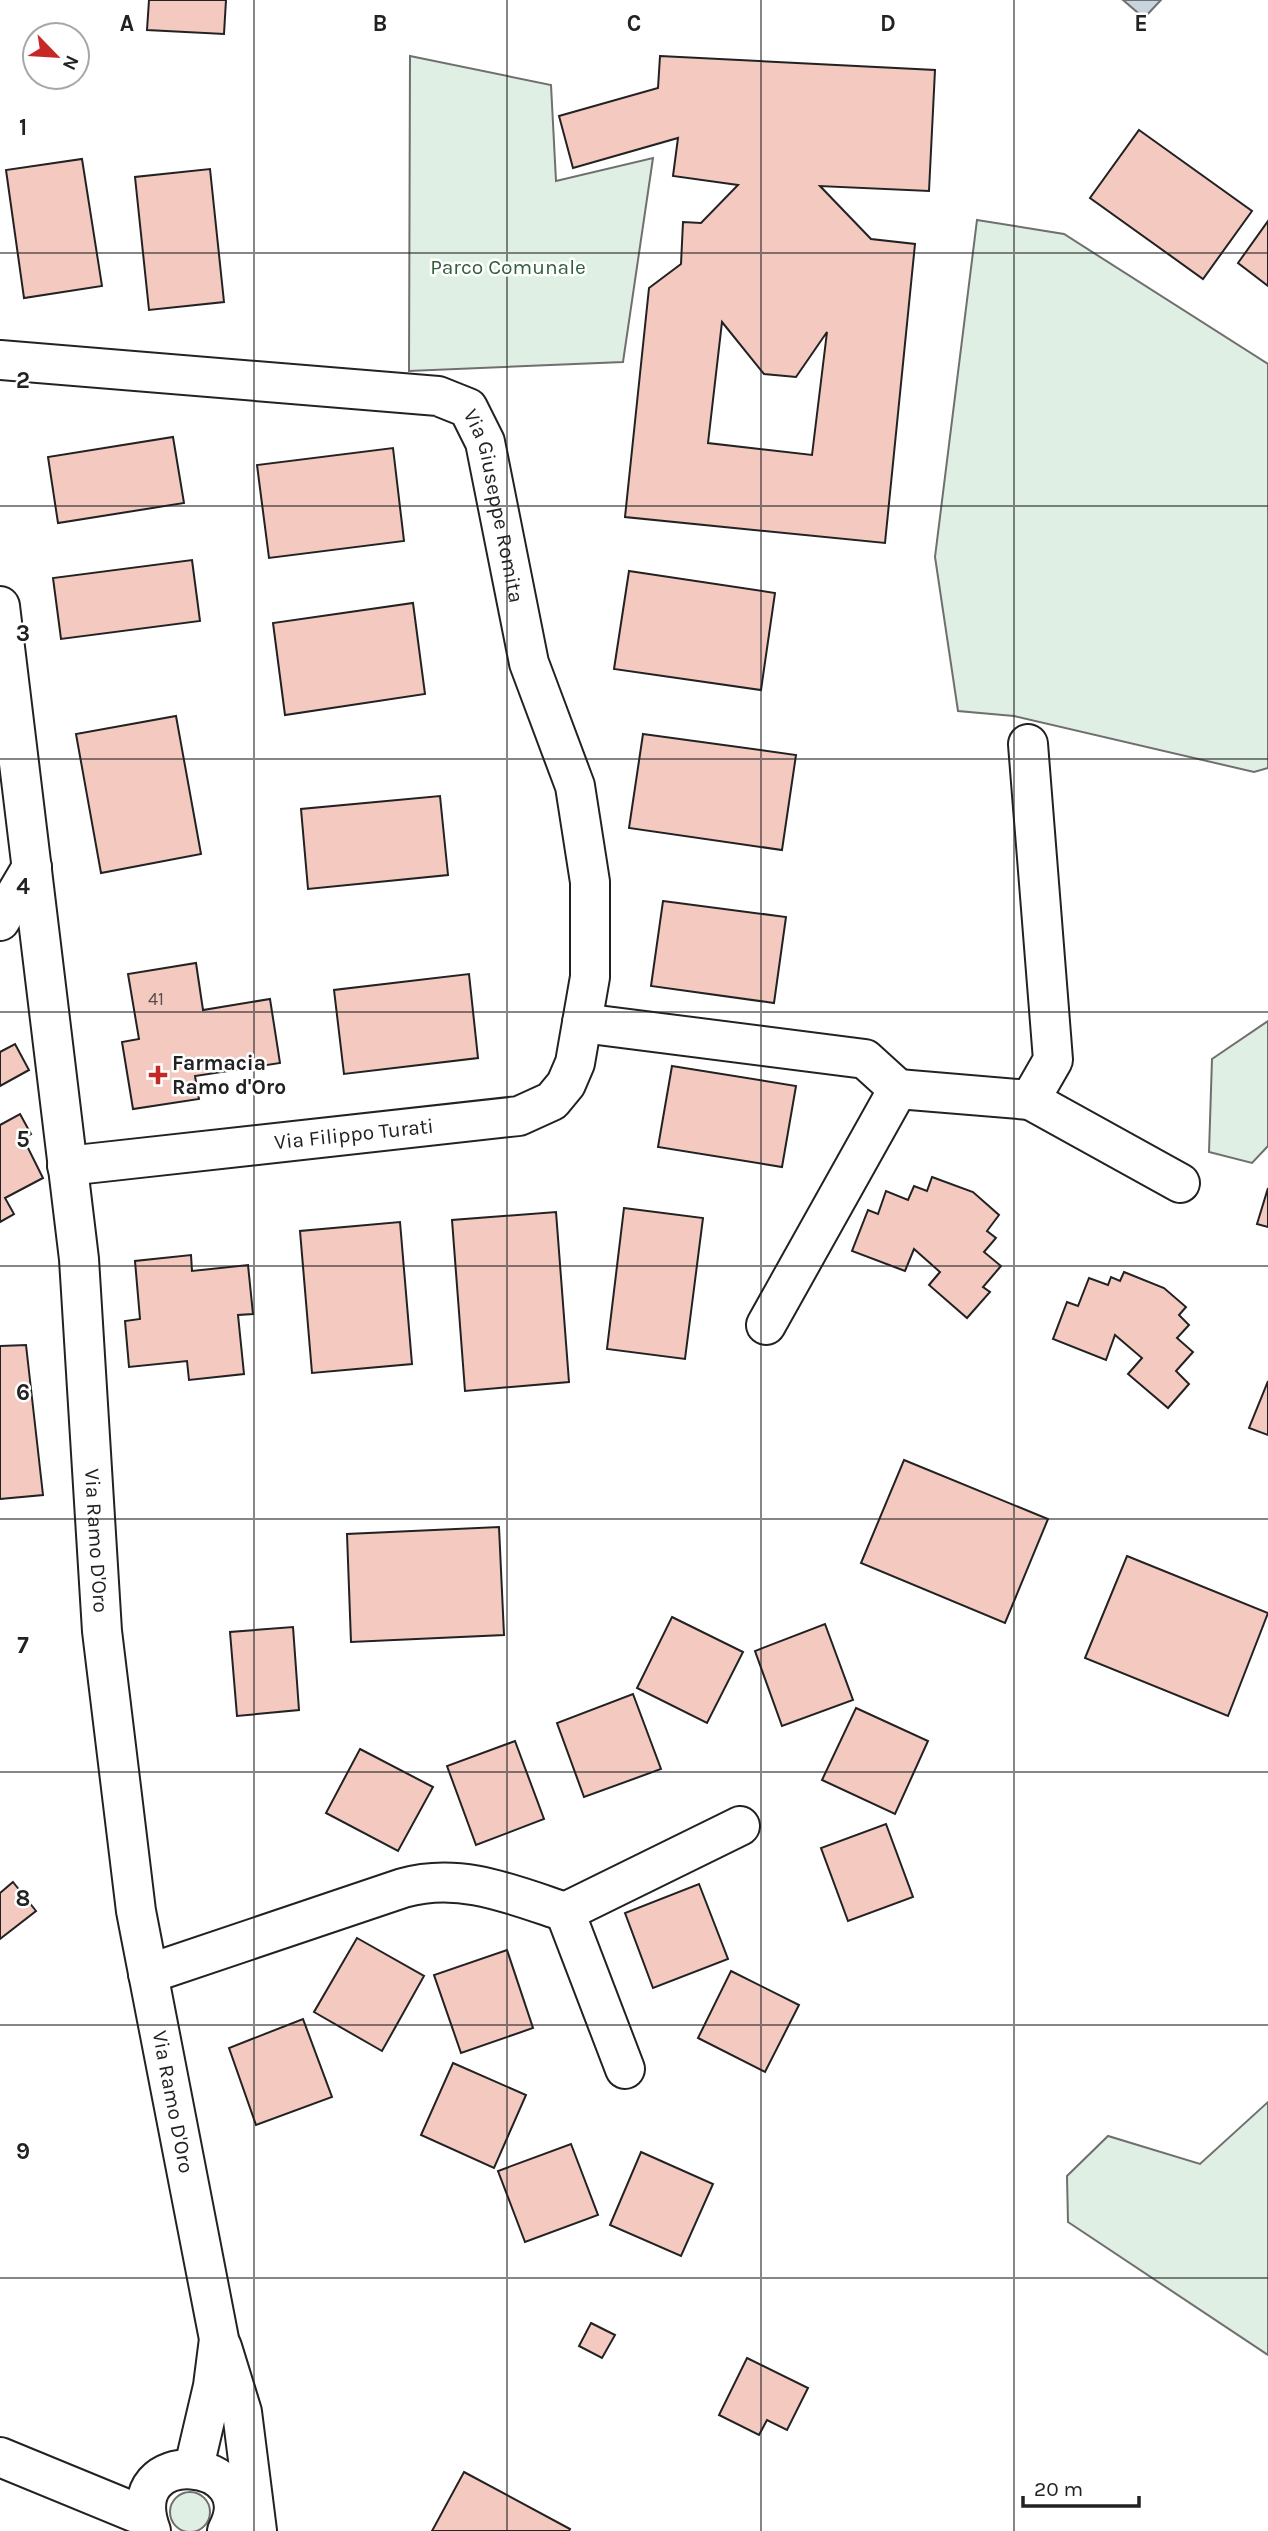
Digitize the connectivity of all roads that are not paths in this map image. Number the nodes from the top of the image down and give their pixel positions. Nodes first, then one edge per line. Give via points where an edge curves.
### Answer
1 (0, 360) edge
2 (0, 606) edge
3 (1028, 744) dead end
4 (32, 867) junction
5 (0, 921) edge
6 (582, 1023) junction
7 (898, 1089) junction
8 (1030, 1100) junction
9 (67, 1166) junction
10 (1180, 1183) dead end
11 (766, 1325) dead end
12 (740, 1826) dead end
13 (565, 1912) junction
14 (148, 1974) junction
15 (625, 2069) dead end
16 (219, 2339) junction
17 (0, 2457) edge
18 (194, 2467) junction
19 (240, 2521) edge
20 (148, 2524) edge

1 - 6 street, Via Giuseppe Romita via 438,396 468,408 485,442 529,663 578,801 589,867 592,932
2 - 4 street, Via Ramo D'Oro
3 - 8 street via 1053,1060
4 - 5 street
4 - 9 street, Via Ramo D'Oro
6 - 7 street via 865,1059
6 - 9 street, Via Filippo Turati via 566,1084 552,1101 532,1112
7 - 8 street
7 - 11 street
8 - 10 street
9 - 14 street, Via Ramo D'Oro via 79,1259 102,1631 136,1911
12 - 13 street
13 - 14 street via 480,1885 430,1882
13 - 15 street
14 - 16 street, Via Ramo D'Oro
16 - 18 street, Via Ramo D'Oro
16 - 19 street via 239,2398 248,2461
17 - 20 street
18 - 19 street via 217,2477
18 - 20 street via 158,2480 150,2491

